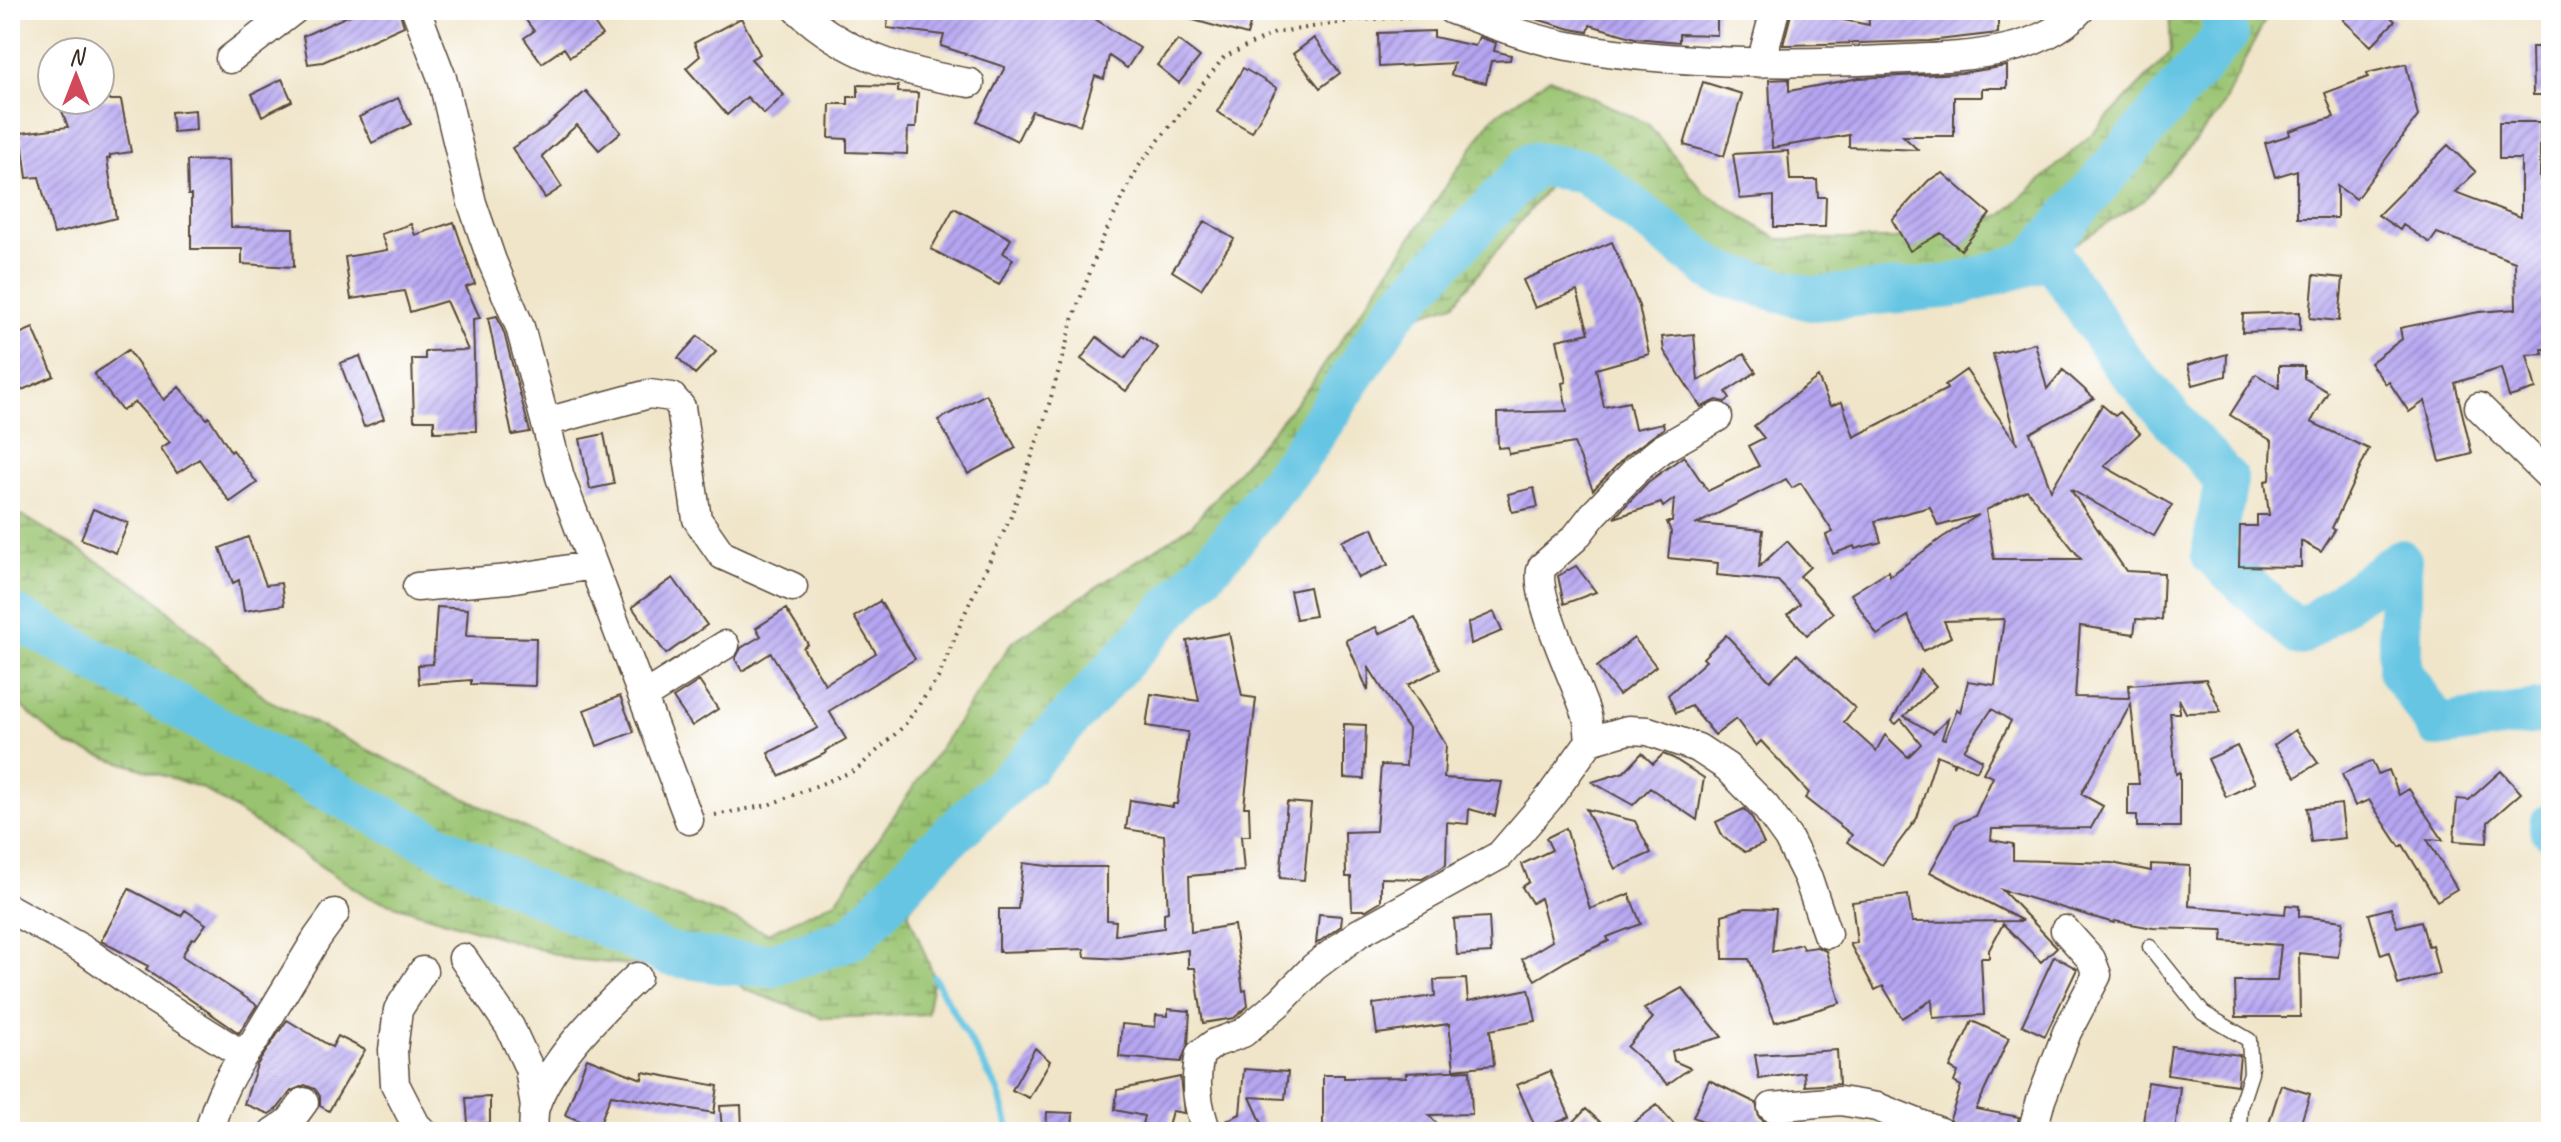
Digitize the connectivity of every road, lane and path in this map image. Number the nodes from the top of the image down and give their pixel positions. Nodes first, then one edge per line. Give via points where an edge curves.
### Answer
1 (294, 10) edge
2 (416, 10) edge
3 (798, 10) edge
4 (1775, 10) edge
5 (2080, 10) edge
6 (1465, 13) edge
7 (230, 59) dead end
8 (1761, 63) junction
9 (970, 83) dead end
10 (2479, 407) dead end
11 (1718, 417) dead end
12 (546, 422) junction
13 (2551, 478) edge
14 (593, 565) junction
15 (417, 587) dead end
16 (793, 587) dead end
17 (725, 645) dead end
18 (644, 696) junction
19 (1590, 741) junction
20 (689, 820) joint
21 (10, 909) edge
22 (335, 913) dead end
23 (2065, 930) dead end
24 (1827, 934) dead end
25 (2150, 947) dead end
26 (463, 958) dead end
27 (423, 971) dead end
28 (637, 977) dead end
29 (243, 1055) junction
30 (304, 1102) dead end
31 (1772, 1107) dead end
32 (534, 1120) edge
33 (209, 1132) edge
34 (273, 1132) edge
35 (423, 1132) edge
36 (1207, 1132) edge
37 (1940, 1132) edge
38 (2032, 1132) edge
39 (2239, 1132) edge

1 - 7 street
2 - 12 street via 442,78 472,203 520,327
3 - 9 street via 837,41 877,60
4 - 8 street
5 - 8 street via 2063,26 2008,49
6 - 8 street via 1517,35 1569,46
6 - 20 path via 1357,20 1275,33 1224,57 1138,167 1102,240 1010,519 938,678 904,726 856,770 768,805
10 - 13 street
11 - 19 street via 1637,469 1539,573 1545,604 1588,718
12 - 14 street
12 - 16 street via 649,394 672,397 681,407 697,519 722,555
14 - 15 street
14 - 18 street
17 - 18 street
18 - 20 street
19 - 24 street via 1628,730 1648,731 1698,748 1727,767 1788,838
19 - 36 street via 1500,855 1359,933 1243,1033 1200,1054 1198,1106
21 - 29 street via 86,951
22 - 29 street
23 - 38 street via 2091,959 2097,975 2067,1032
25 - 39 lane via 2203,1013 2249,1040 2251,1073 2240,1107
26 - 32 street via 510,1027 529,1068
27 - 35 street via 398,1010 393,1050 395,1084
28 - 32 street via 556,1067
29 - 33 street via 216,1104
30 - 34 street
31 - 37 street via 1840,1101 1877,1107

